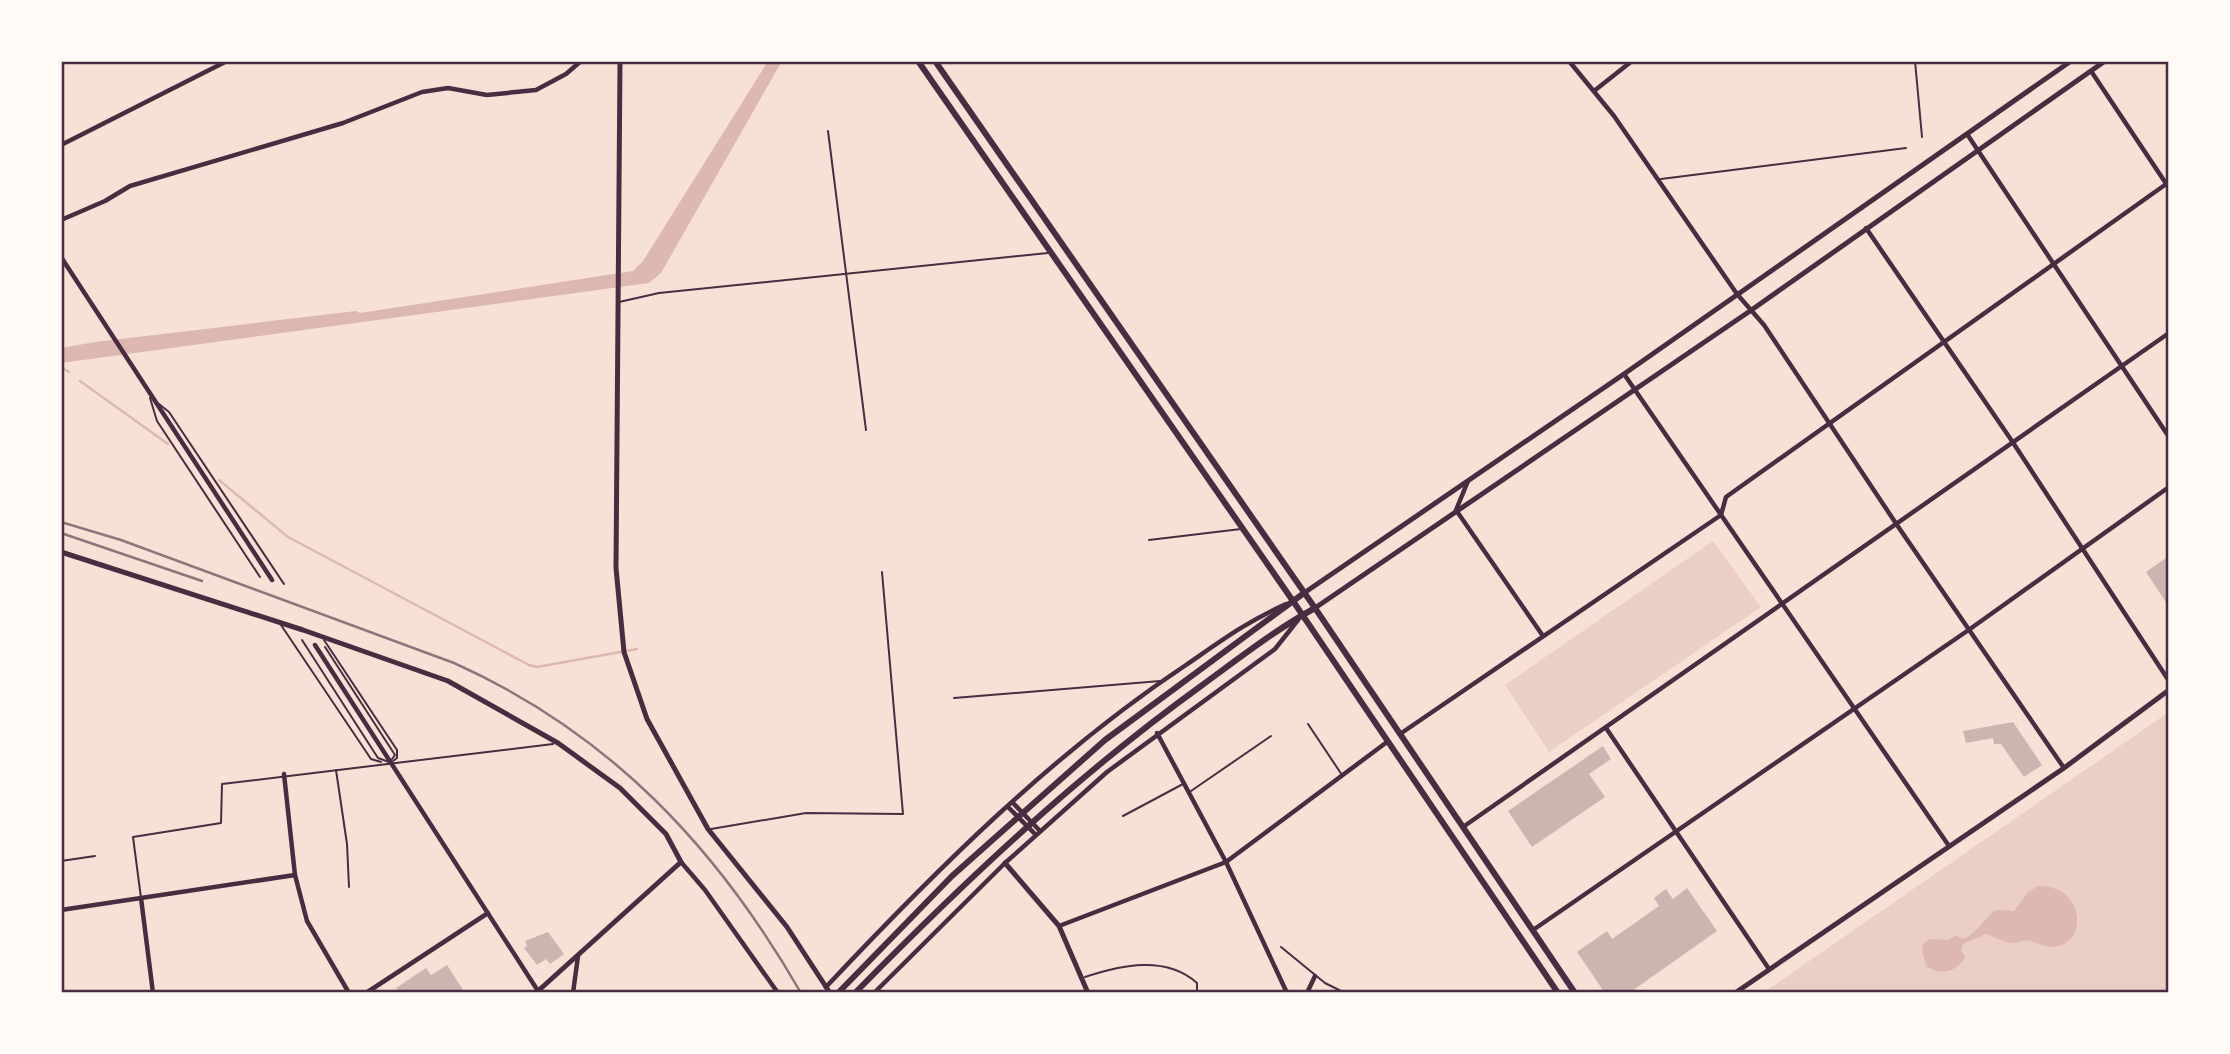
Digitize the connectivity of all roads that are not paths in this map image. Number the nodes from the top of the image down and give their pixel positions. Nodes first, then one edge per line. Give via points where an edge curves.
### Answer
1 (227, 61) edge
2 (581, 61) edge
3 (620, 61) edge
4 (918, 61) edge
5 (936, 61) edge
6 (1569, 61) edge
7 (1632, 61) edge
8 (1915, 61) edge
9 (2071, 61) edge
10 (2105, 61) edge
11 (1625, 63) edge
12 (2091, 71) junction
13 (1594, 91) junction
14 (828, 131) dead end
15 (1967, 134) junction
16 (1922, 137) dead end
17 (61, 145) edge
18 (1906, 148) dead end
19 (1978, 152) junction
20 (1659, 180) junction
21 (2168, 185) edge
22 (61, 220) edge
23 (1866, 228) junction
24 (1064, 245) junction
25 (1051, 253) junction
26 (61, 257) edge
27 (2056, 265) junction
28 (848, 276) junction
29 (1737, 295) junction
30 (617, 301) junction
31 (1750, 311) junction
32 (2169, 333) edge
33 (1945, 342) junction
34 (2121, 366) junction
35 (1624, 374) junction
36 (1634, 390) junction
37 (150, 397) junction
38 (1830, 424) junction
39 (866, 430) dead end
40 (2169, 437) edge
41 (2012, 441) junction
42 (1468, 480) junction
43 (2169, 487) edge
44 (1456, 510) junction
45 (1721, 514) junction
46 (1897, 525) junction
47 (1242, 528) junction
48 (1149, 540) dead end
49 (2081, 549) junction
50 (61, 552) edge
51 (882, 572) dead end
52 (260, 577) dead end
53 (272, 580) dead end
54 (284, 584) dead end
55 (1304, 593) junction
56 (1293, 601) junction
57 (1784, 604) junction
58 (1315, 608) junction
59 (1302, 615) junction
60 (279, 622) junction
61 (1970, 629) junction
62 (321, 636) junction
63 (1543, 636) junction
64 (302, 640) dead end
65 (315, 645) dead end
66 (325, 647) dead end
67 (1161, 681) junction
68 (2169, 681) edge
69 (2169, 690) edge
70 (954, 698) dead end
71 (1854, 707) junction
72 (1308, 724) dead end
73 (1605, 728) junction
74 (1157, 733) junction
75 (1400, 734) junction
76 (1271, 736) dead end
77 (1387, 742) junction
78 (558, 743) junction
79 (390, 763) junction
80 (336, 768) junction
81 (2064, 768) junction
82 (284, 774) junction
83 (1342, 775) junction
84 (1184, 783) junction
85 (1189, 793) junction
86 (1013, 803) junction
87 (1008, 807) junction
88 (1123, 816) dead end
89 (1463, 827) junction
90 (708, 829) junction
91 (1675, 831) junction
92 (1038, 833) junction
93 (1949, 846) junction
94 (95, 856) dead end
95 (61, 861) edge
96 (681, 862) junction
97 (1226, 862) junction
98 (1004, 863) junction
99 (295, 875) junction
100 (1497, 877) junction
101 (1485, 885) junction
102 (349, 887) dead end
103 (141, 898) junction
104 (61, 910) edge
105 (488, 913) junction
106 (1059, 926) junction
107 (1532, 930) junction
108 (1281, 947) dead end
109 (578, 955) junction
110 (1769, 969) junction
111 (1315, 976) junction
112 (1083, 977) junction
113 (828, 990) edge
114 (539, 992) edge
115 (153, 993) edge
116 (349, 993) edge
117 (366, 993) edge
118 (573, 993) edge
119 (778, 993) edge
120 (838, 993) edge
121 (855, 993) edge
122 (874, 993) edge
123 (1088, 993) edge
124 (1197, 993) edge
125 (1287, 993) edge
126 (1307, 993) edge
127 (1345, 993) edge
128 (1558, 993) edge
129 (1575, 993) edge
130 (1735, 993) edge

1 - 17 street
2 - 22 street via 536,90 487,95 448,88 422,92 343,123 130,186
3 - 30 street
4 - 25 main road
5 - 24 main road
6 - 13 street
7 - 11 street
8 - 16 lane
9 - 15 street
10 - 12 street
11 - 13 street
12 - 19 street
12 - 21 street
13 - 20 street
14 - 28 lane
15 - 19 street
15 - 29 street
18 - 20 lane
19 - 23 street
19 - 27 street
20 - 29 street
21 - 27 street
23 - 31 street
23 - 33 street
24 - 25 lane
24 - 55 main road
25 - 28 lane
25 - 47 main road
26 - 37 street
27 - 33 street
27 - 34 street
28 - 30 lane
28 - 39 lane
29 - 31 street
29 - 35 street
30 - 90 street via 616,568 622,641 647,719
31 - 36 street
31 - 38 street
32 - 34 street
33 - 38 street
33 - 41 street
34 - 40 street
34 - 41 street
35 - 36 street
35 - 42 street
36 - 44 street
36 - 45 street
37 - 52 lane via 157,421
37 - 53 street
37 - 54 lane via 169,412
38 - 45 street via 1726,497
38 - 46 street
41 - 46 street
41 - 49 street
42 - 44 street
42 - 55 street
43 - 49 street
44 - 58 street
44 - 63 street
45 - 57 street
45 - 63 street
46 - 57 street
46 - 61 street
47 - 48 lane
47 - 56 main road
49 - 61 street
49 - 68 street
50 - 60 street
51 - 90 lane via 903,814 806,813
55 - 56 main road
55 - 58 main road
56 - 59 main road
56 - 67 street via 1246,622
56 - 120 main road via 1105,740 952,876
57 - 71 street
57 - 73 street
58 - 59 main road
58 - 75 main road
59 - 74 street via 1275,649
59 - 77 main road
59 - 121 main road via 1135,733 1041,812
60 - 62 street
60 - 79 lane via 371,759
61 - 71 street
61 - 81 street
62 - 78 street via 448,681
62 - 79 lane via 397,750 397,758
63 - 75 street
64 - 79 lane via 378,758
65 - 79 street
66 - 79 lane via 395,755
67 - 70 lane
67 - 86 street
69 - 81 street
71 - 91 street
71 - 93 street
72 - 83 lane
73 - 89 street
73 - 91 street
74 - 84 street
74 - 92 street
75 - 89 main road
76 - 85 lane
77 - 83 street
77 - 101 main road
78 - 79 lane
78 - 96 street via 620,788 666,834
79 - 80 lane
79 - 105 street
80 - 82 lane
80 - 102 lane
81 - 93 street
82 - 99 street
82 - 103 lane via 222,784 221,823 134,837
83 - 97 street
84 - 85 street
84 - 88 lane
85 - 97 street
86 - 87 street
86 - 92 street
87 - 92 street
87 - 113 street via 900,909
89 - 100 main road
90 - 113 street via 779,916
91 - 107 street
91 - 110 street
92 - 98 street
93 - 110 street
94 - 95 lane
96 - 109 street
96 - 119 street
97 - 106 street
97 - 125 street
98 - 106 street
98 - 122 street
99 - 103 street
99 - 116 street via 307,921
100 - 101 main road
100 - 107 main road
101 - 128 main road
103 - 104 street
103 - 115 street
105 - 114 street
105 - 117 street
106 - 112 street
107 - 129 main road
108 - 111 lane
109 - 114 street
109 - 118 street
110 - 130 street
111 - 126 street
111 - 127 lane
112 - 123 street
112 - 124 lane via 1112,968 1176,968 1196,983

